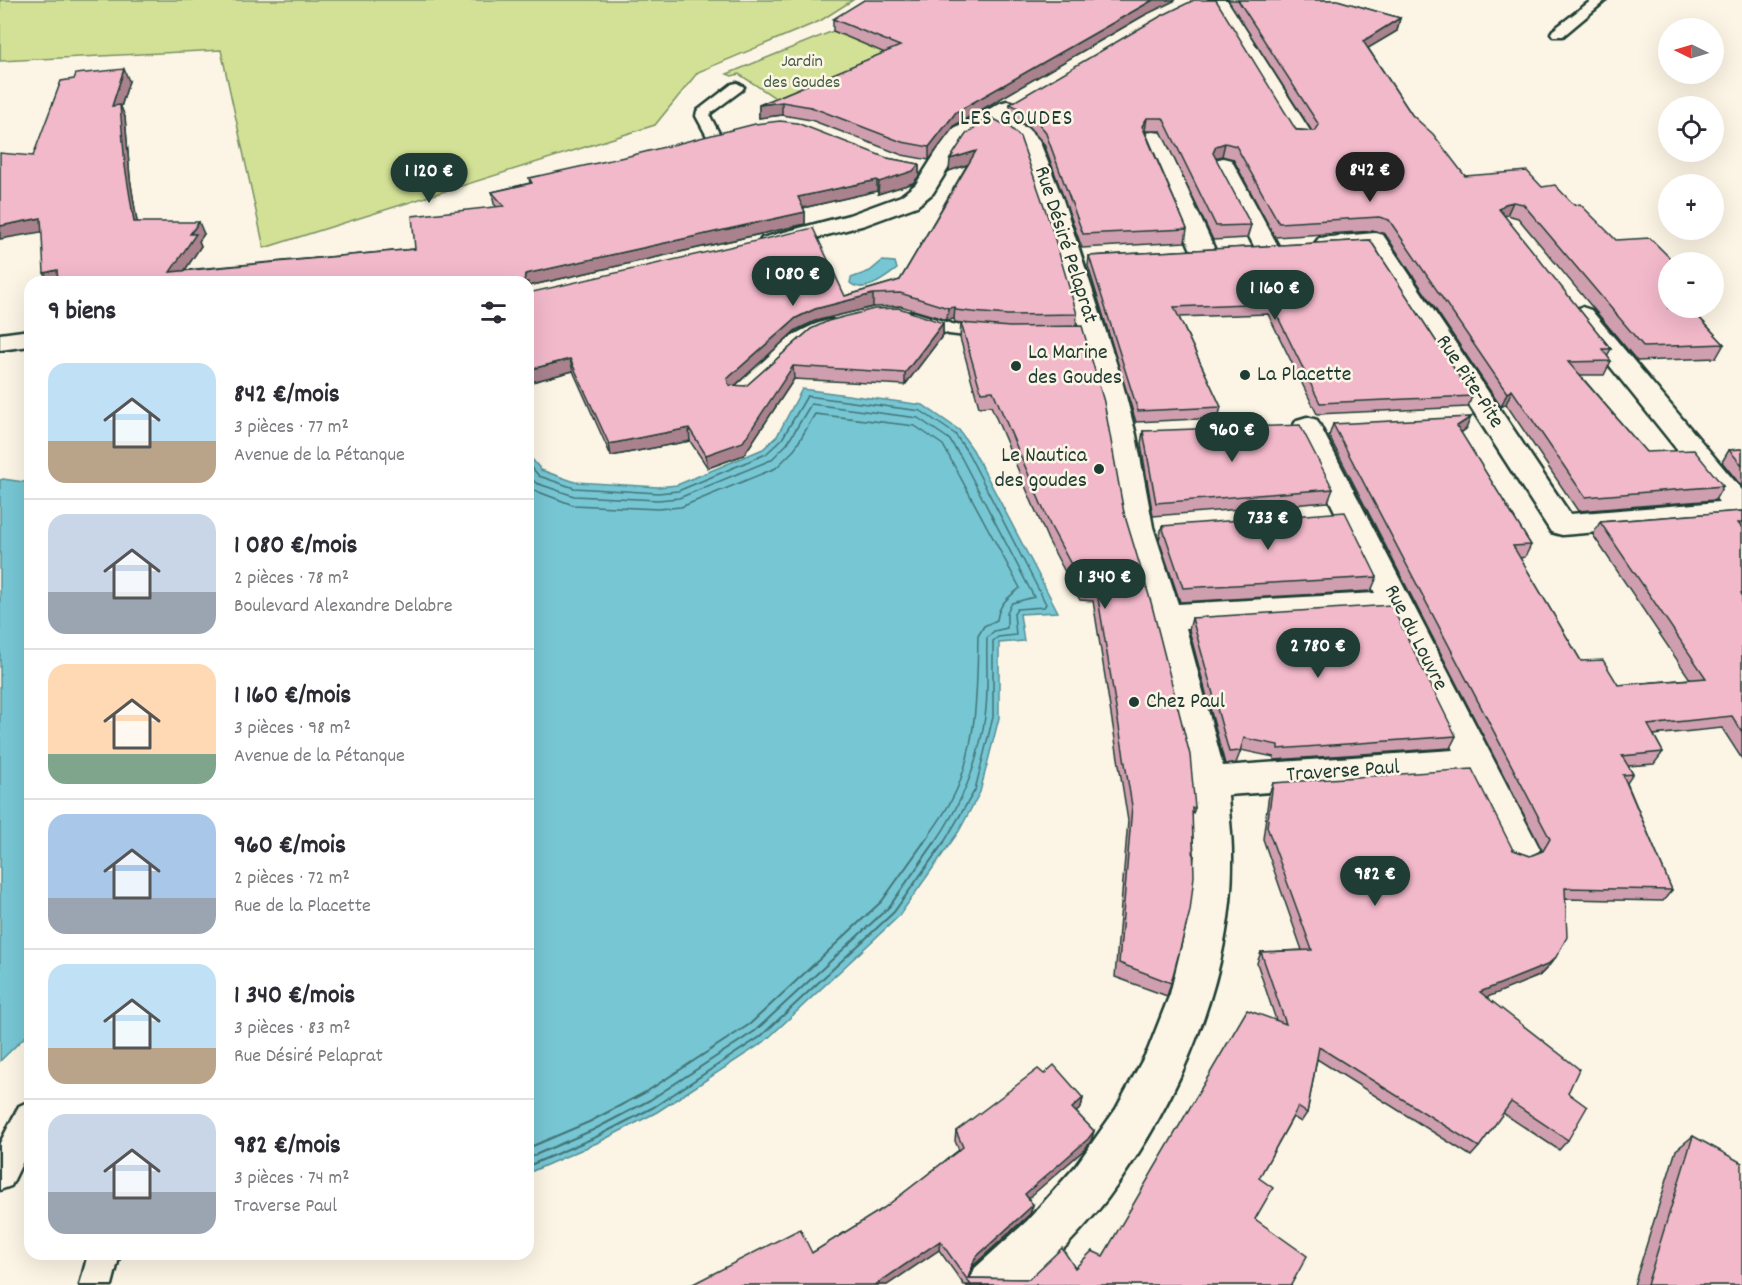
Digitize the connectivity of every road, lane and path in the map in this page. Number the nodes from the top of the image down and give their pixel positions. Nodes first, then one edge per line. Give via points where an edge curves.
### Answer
1 (1218, 0) edge
2 (1600, 0) edge
3 (1558, 33) dead end
4 (737, 87) dead end
5 (1026, 96) edge
6 (987, 118) junction
7 (713, 137) edge
8 (1303, 137) edge
9 (1153, 138) dead end
10 (1223, 165) dead end
11 (748, 247) edge
12 (1245, 248) junction
13 (1568, 298) edge
14 (900, 313) edge
15 (850, 320) edge
16 (1009, 334) edge
17 (24, 339) edge
18 (0, 342) edge
19 (739, 393) edge
20 (1492, 417) junction
21 (1457, 419) edge
22 (1305, 426) dead end
23 (1352, 513) junction
24 (1317, 516) edge
25 (1397, 603) junction
26 (1166, 617) junction
27 (1477, 763) junction
28 (1209, 782) junction
29 (1521, 849) dead end
30 (24, 1128) edge
31 (0, 1175) edge
32 (102, 1260) edge
33 (96, 1285) edge
34 (992, 1285) edge

1 - 8 street
2 - 3 lane
4 - 7 lane via 704,111
5 - 6 street
6 - 11 street via 957,137 926,169 925,188 915,197 846,223
6 - 26 street, Rue Désiré Pelaprat via 1019,133 1031,145 1081,257 1083,333 1133,433
9 - 12 street
10 - 12 street
12 - 20 street, Rue Pite-Pite via 1375,240
13 - 20 street, Rue Pite-Pite via 1742,510 1562,525
14 - 16 lane via 949,329
15 - 19 lane via 804,336
17 - 18 street
20 - 21 street
22 - 23 street, Rue du Louvre
23 - 24 street
23 - 25 street, Rue du Louvre
25 - 26 street
25 - 27 street, Rue du Louvre
26 - 28 street, Rue Désiré Pelaprat
27 - 28 street, Traverse Paul
27 - 29 street, Rue du Louvre
28 - 34 street, Rue Désiré Pelaprat via 1215,855 1213,893 1191,996 1178,1029 1150,1090 1088,1189 1020,1262
30 - 31 lane
32 - 33 lane

